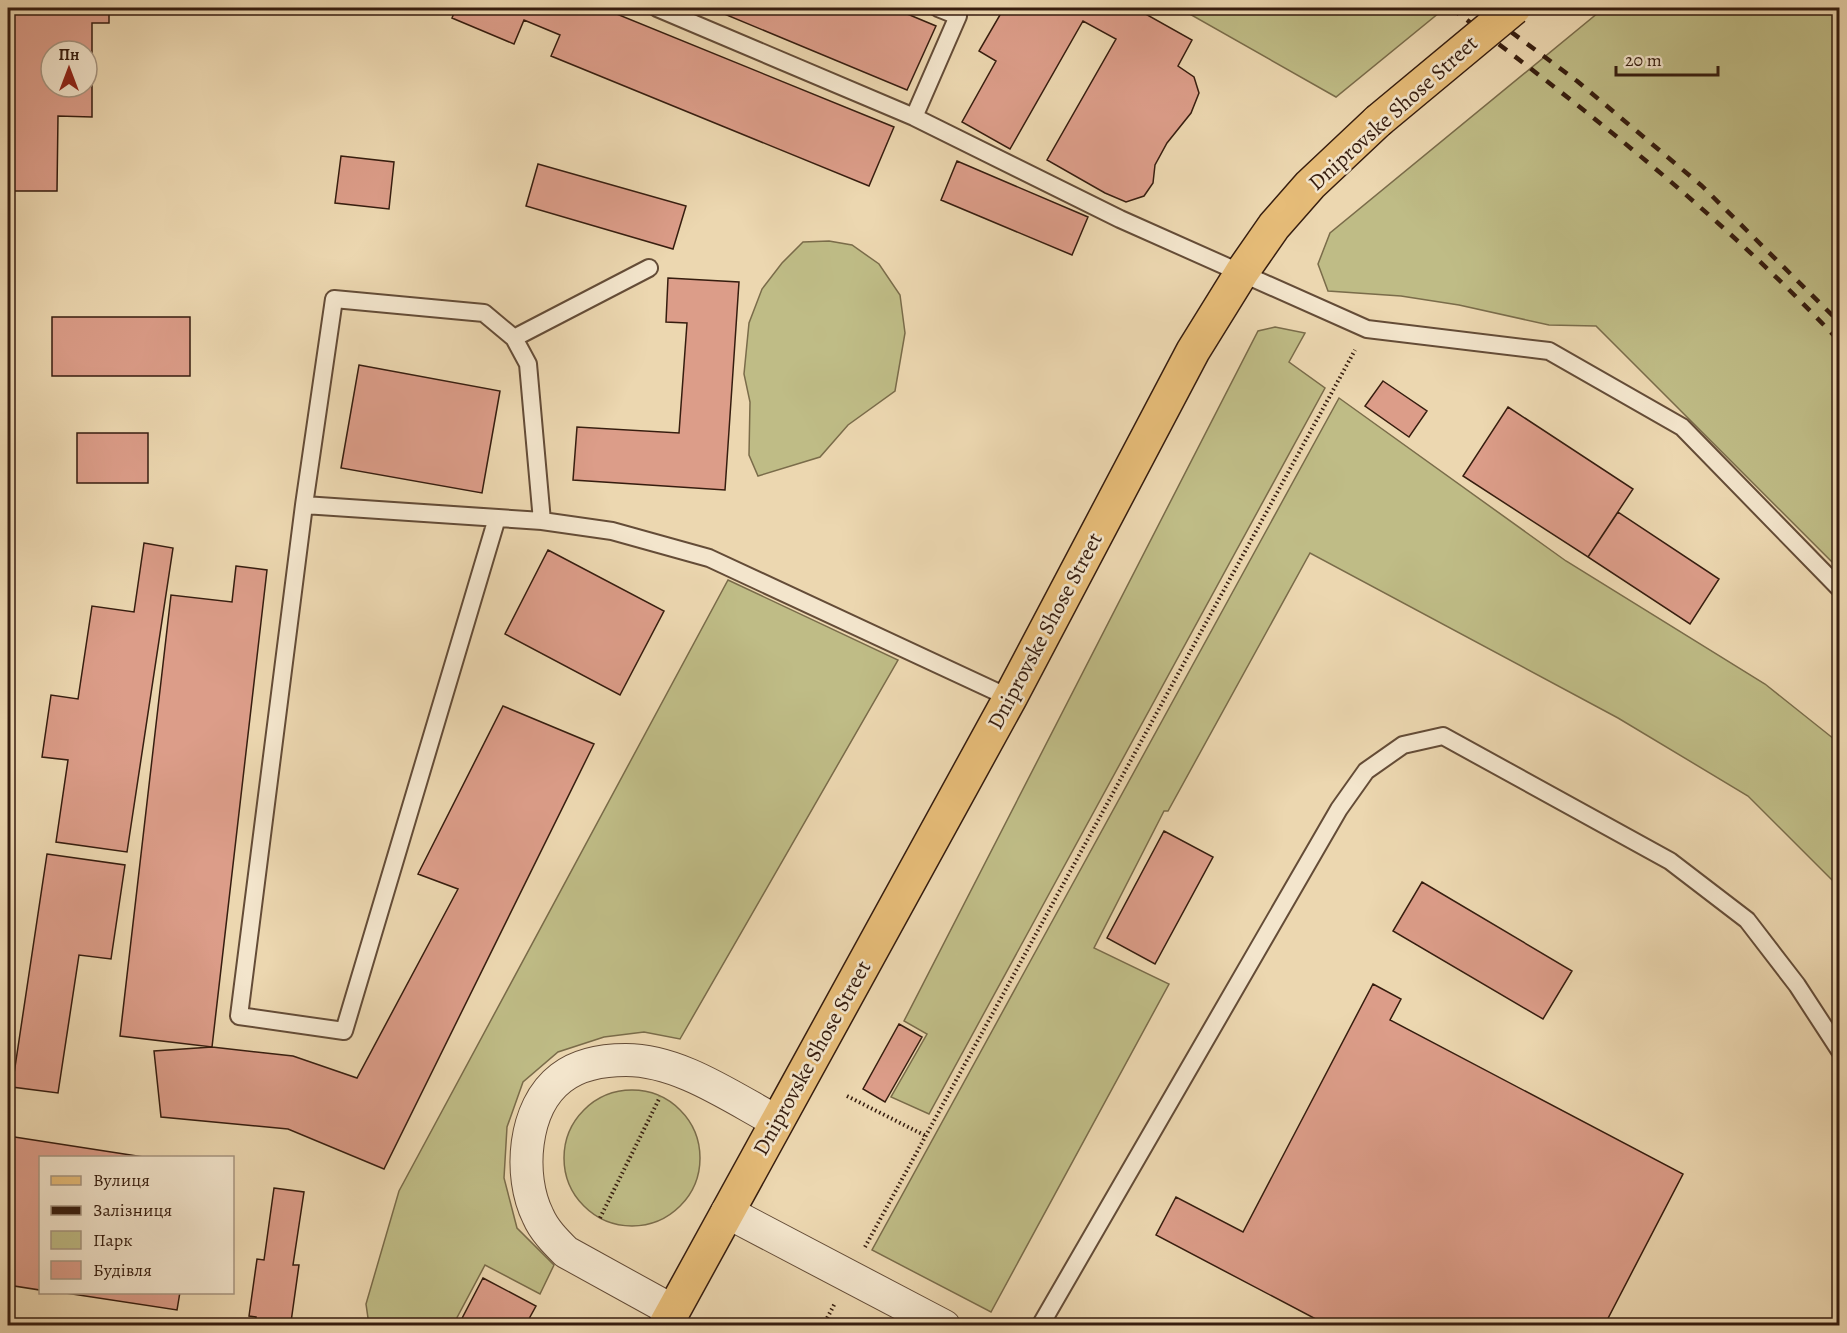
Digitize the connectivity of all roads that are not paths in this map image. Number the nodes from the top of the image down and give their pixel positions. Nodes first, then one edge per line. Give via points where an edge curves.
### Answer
1 (657, 8) edge
2 (938, 8) edge
3 (1514, 8) edge
4 (961, 12) edge
5 (914, 117) junction
6 (649, 268) dead end
7 (1242, 272) junction
8 (514, 338) junction
9 (304, 505) junction
10 (497, 518) junction
11 (542, 521) junction
12 (1839, 588) edge
13 (1010, 698) junction
14 (1839, 1051) edge
15 (776, 1121) junction
16 (727, 1212) junction
17 (669, 1318) edge
18 (944, 1326) edge
19 (1040, 1326) edge

1 - 5 lane
2 - 4 lane
3 - 7 main road, Dniprovske Shose Street, bridge via 1378,121 1310,185 1274,226
4 - 5 lane
5 - 7 lane via 1120,219
6 - 8 lane
7 - 12 lane via 1367,328 1550,351 1682,427
7 - 13 main road, Dniprovske Shose Street via 1193,351
8 - 9 lane via 484,313 334,299
8 - 11 lane via 528,364
9 - 10 lane
9 - 10 lane via 239,1016 344,1031
10 - 11 lane
11 - 13 lane via 612,531 709,558
13 - 15 main road, Dniprovske Shose Street
14 - 19 lane via 1797,985 1747,920 1670,861 1443,736 1403,745 1366,771 1339,809
15 - 16 main road, Dniprovske Shose Street
15 - 17 street via 704,1083 651,1062 600,1062 579,1067 561,1078 543,1098 527,1152 526,1179 538,1218 566,1252
16 - 17 main road, Dniprovske Shose Street
16 - 18 street

